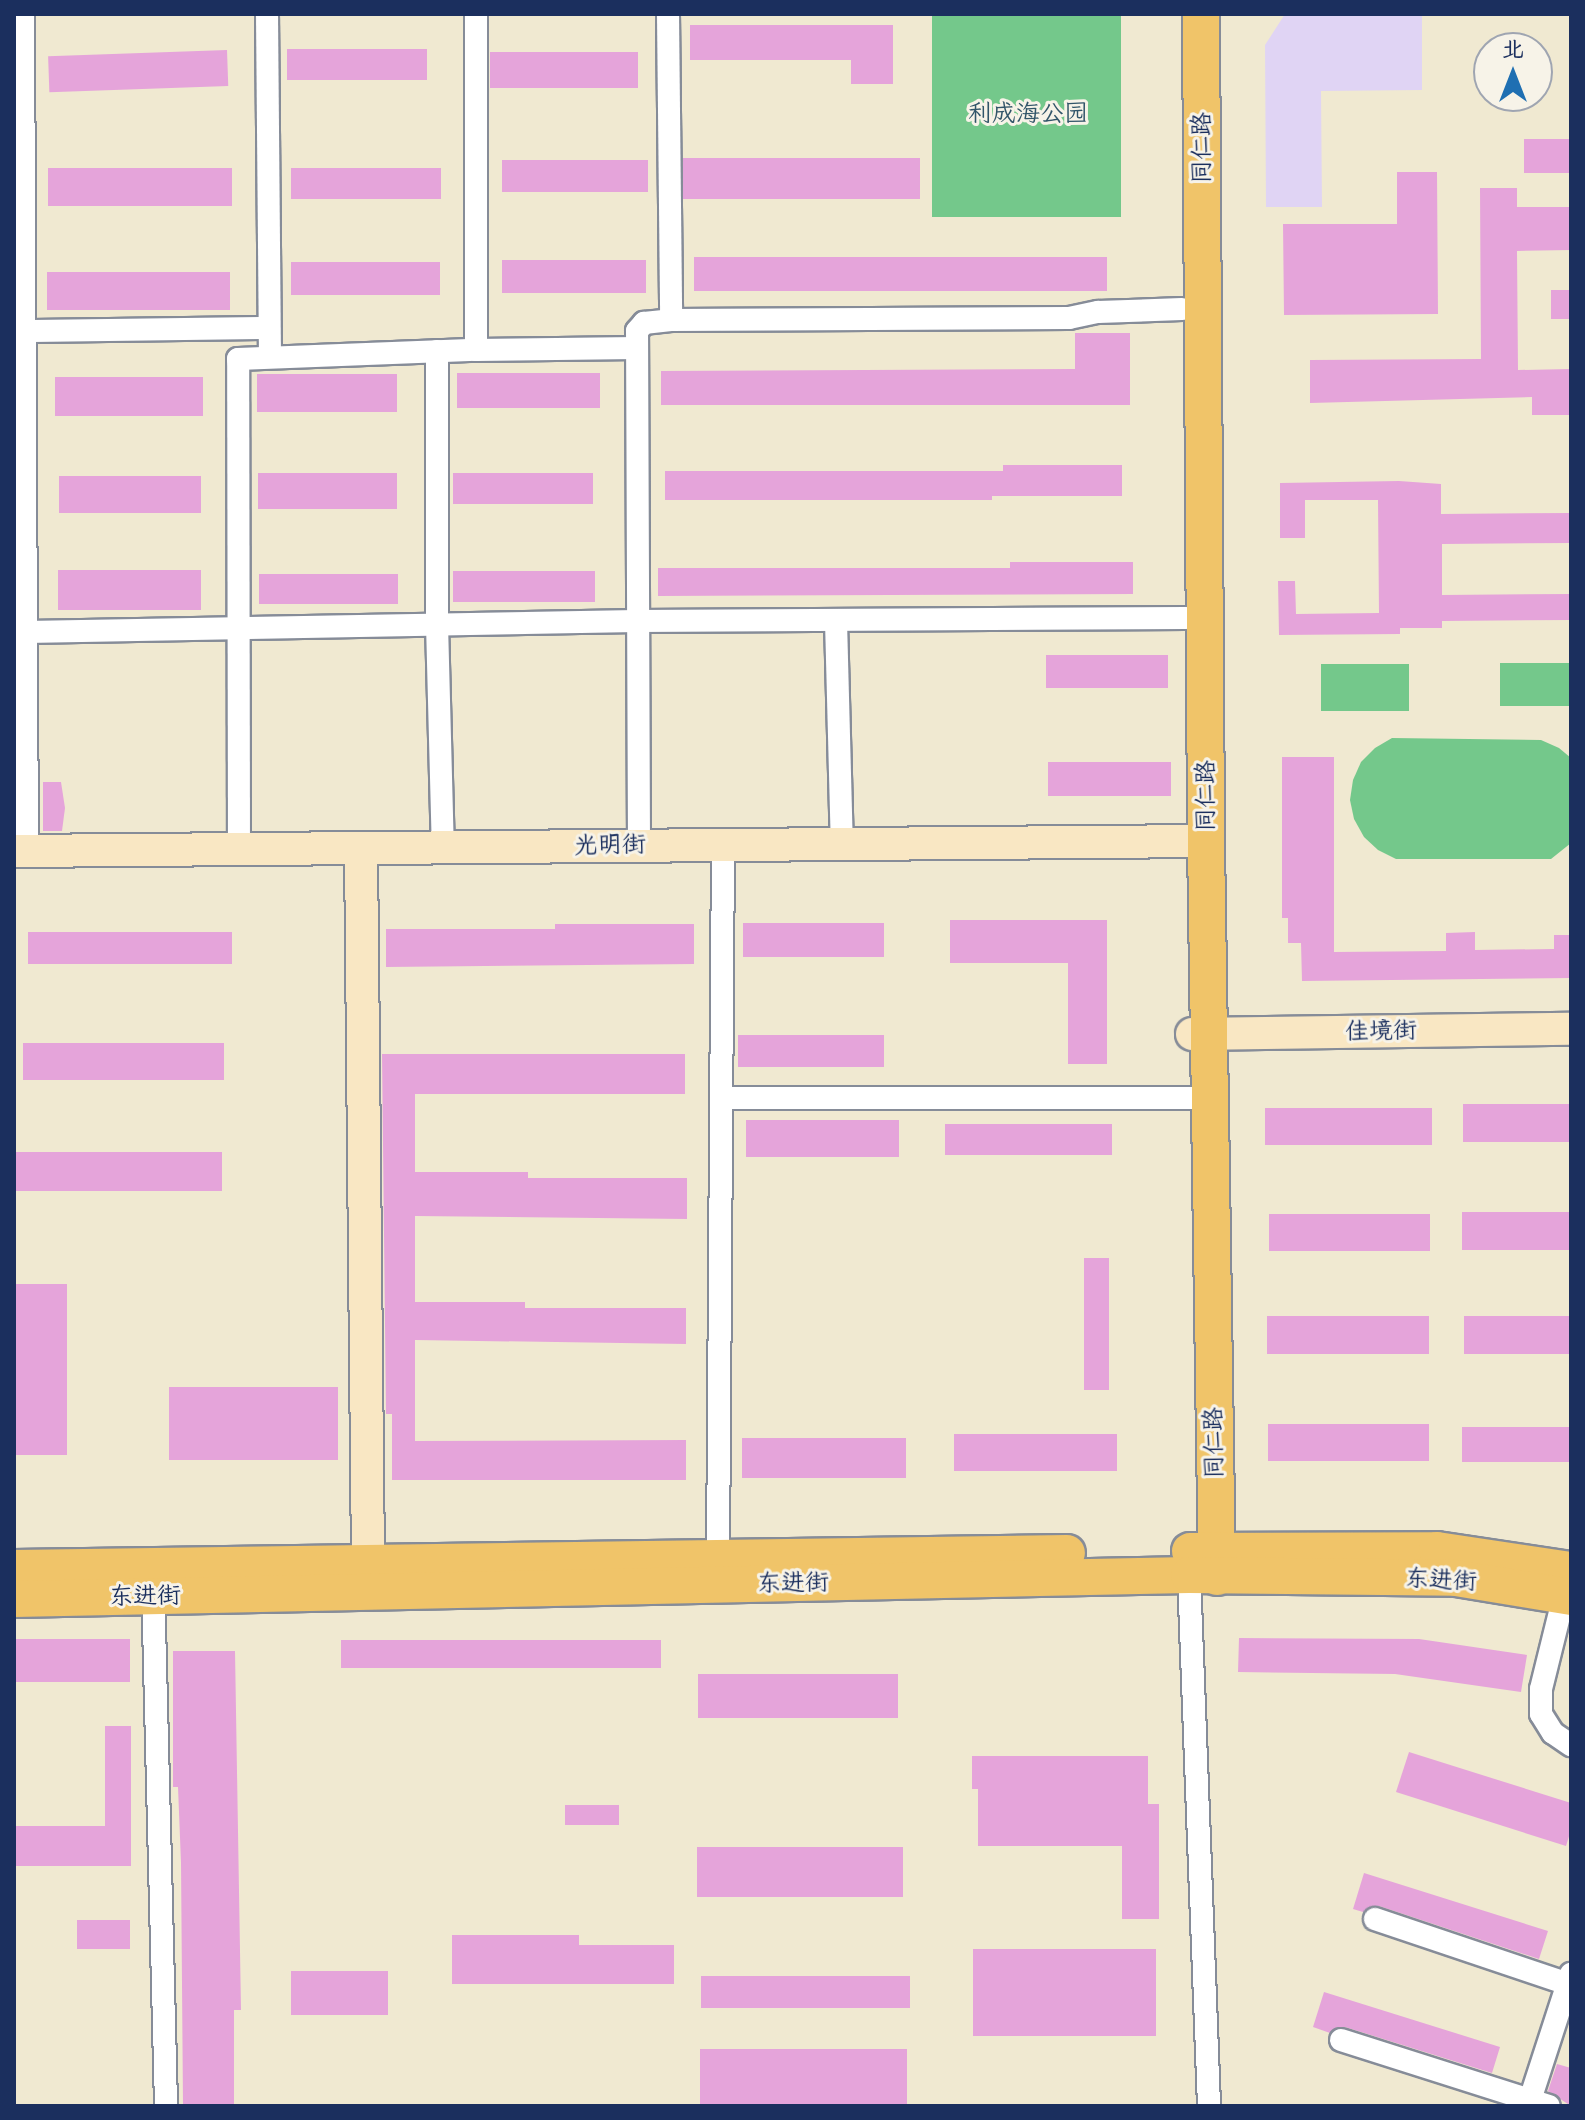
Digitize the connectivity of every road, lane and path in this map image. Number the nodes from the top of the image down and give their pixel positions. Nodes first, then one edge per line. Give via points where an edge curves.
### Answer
1 (23, 14) edge
2 (267, 14) edge
3 (476, 14) edge
4 (668, 14) edge
5 (1179, 14) edge
6 (1201, 14) edge
7 (19, 235) edge
8 (1182, 309) junction
9 (671, 320) junction
10 (269, 328) junction
11 (24, 331) junction
12 (637, 348) junction
13 (476, 350) junction
14 (437, 351) junction
15 (270, 357) junction
16 (1186, 618) junction
17 (637, 621) junction
18 (836, 621) junction
19 (437, 624) junction
20 (237, 628) junction
21 (26, 632) junction
22 (1198, 840) junction
23 (842, 844) junction
24 (639, 845) junction
25 (723, 845) junction
26 (443, 847) junction
27 (361, 848) junction
28 (239, 849) junction
29 (20, 851) edge
30 (1571, 1029) edge
31 (1201, 1034) junction
32 (722, 1098) junction
33 (1193, 1098) junction
34 (718, 1558) junction
35 (368, 1563) junction
36 (1204, 1566) junction
37 (14, 1568) edge
38 (152, 1581) junction
39 (1569, 1588) edge
40 (14, 1599) edge
41 (1571, 1745) edge
42 (1375, 1919) dead end
43 (1570, 1981) edge
44 (1341, 2040) dead end
45 (1536, 2104) edge
46 (166, 2106) edge
47 (1209, 2106) edge

1 - 7 street
2 - 10 street
3 - 13 street
4 - 9 street
5 - 8 main road, 同仁路
6 - 22 main road, 同仁路
7 - 11 street
8 - 9 street via 1069,318
8 - 16 main road, 同仁路
9 - 12 street via 644,323 637,331
10 - 11 street
10 - 15 street
11 - 21 street
12 - 13 street
12 - 17 street
13 - 14 street
14 - 15 street
14 - 19 street
15 - 20 street via 238,359
16 - 18 street
16 - 22 main road, 同仁路
17 - 18 street
17 - 19 street
17 - 24 street
18 - 23 street
19 - 20 street
19 - 26 street
20 - 21 street
20 - 28 street
21 - 29 street
22 - 23 main road, 光明街
22 - 31 main road, 同仁路
23 - 25 main road, 光明街
24 - 25 main road, 光明街
24 - 26 main road, 光明街
25 - 32 street
26 - 27 main road, 光明街
27 - 28 main road, 光明街
27 - 35 main road
28 - 29 main road, 光明街
30 - 31 main road, 佳境街
31 - 33 main road, 同仁路
31 - 36 main road, 同仁路
32 - 33 street
32 - 34 street
33 - 36 main road, 同仁路
34 - 35 main road, 东进街
34 - 36 main road, 东进街
35 - 38 main road, 东进街
36 - 38 main road, 东进街
36 - 39 main road, 东进街 via 1437,1550
36 - 47 street
37 - 38 main road, 东进街
38 - 40 main road, 东进街
38 - 46 street
39 - 41 street via 1541,1689 1541,1714 1553,1733
42 - 43 street
43 - 45 street
44 - 45 street

